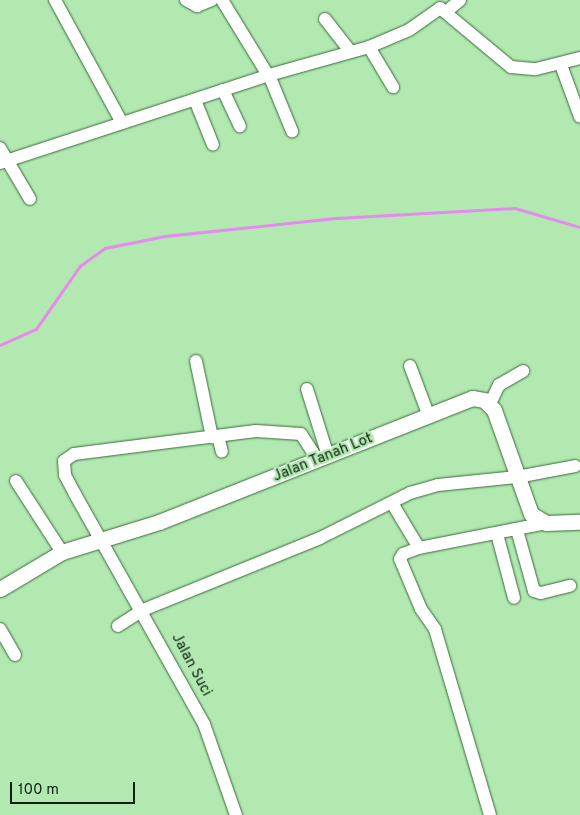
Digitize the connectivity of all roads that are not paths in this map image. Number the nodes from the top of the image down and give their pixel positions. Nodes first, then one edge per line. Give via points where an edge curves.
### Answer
1 (55, 0) edge
2 (186, 0) edge
3 (212, 0) edge
4 (222, 0) edge
5 (460, 0) edge
6 (437, 7) edge
7 (325, 19) dead end
8 (369, 47) junction
9 (350, 51) junction
10 (580, 58) edge
11 (561, 65) junction
12 (268, 75) junction
13 (393, 87) dead end
14 (223, 90) junction
15 (195, 100) junction
16 (580, 117) edge
17 (121, 122) junction
18 (240, 126) dead end
19 (292, 131) dead end
20 (213, 144) dead end
21 (3, 157) edge
22 (30, 199) dead end
23 (196, 361) dead end
24 (410, 366) dead end
25 (523, 371) dead end
26 (306, 389) dead end
27 (490, 404) junction
28 (428, 414) junction
29 (215, 437) junction
30 (222, 452) dead end
31 (323, 458) junction
32 (575, 466) dead end
33 (516, 477) junction
34 (16, 482) dead end
35 (392, 503) junction
36 (580, 522) edge
37 (546, 523) junction
38 (517, 530) junction
39 (497, 534) junction
40 (102, 538) junction
41 (419, 548) junction
42 (62, 552) junction
43 (570, 586) dead end
44 (0, 589) edge
45 (514, 598) dead end
46 (143, 610) junction
47 (118, 626) dead end
48 (0, 629) edge
49 (16, 655) dead end
50 (236, 815) edge
51 (490, 815) edge

1 - 17 street
2 - 3 street via 197,6
4 - 12 street
5 - 6 street
6 - 8 street via 409,30
6 - 11 street via 503,63 523,69
7 - 9 street
8 - 9 street
8 - 13 street
9 - 12 street
10 - 11 street
11 - 16 street
12 - 14 street
12 - 19 street
14 - 15 street
14 - 18 street
15 - 17 street
15 - 20 street
17 - 21 street
21 - 22 street
23 - 29 street
24 - 28 street
25 - 27 street via 499,385
26 - 31 street
27 - 28 main road, Jalan Tanah Lot via 472,398
27 - 33 main road
28 - 31 main road, Jalan Tanah Lot
29 - 30 street
29 - 31 street via 256,431 301,434
29 - 40 street, Jalan Suci via 67,455 65,475
31 - 40 main road, Jalan Tanah Lot via 159,522
32 - 33 street
33 - 35 street via 438,485
33 - 37 main road via 526,506
34 - 42 street
35 - 41 street
35 - 46 street via 320,538
36 - 37 main road
37 - 38 street
38 - 39 street
38 - 43 street via 534,590 540,593
39 - 41 street
39 - 45 street
40 - 42 main road, Jalan Tanah Lot
40 - 46 street, Jalan Suci
41 - 51 street via 403,554 400,559 421,610 435,628
42 - 44 main road, Jalan Tanah Lot
46 - 47 street
46 - 50 street, Jalan Suci via 204,724
48 - 49 street

